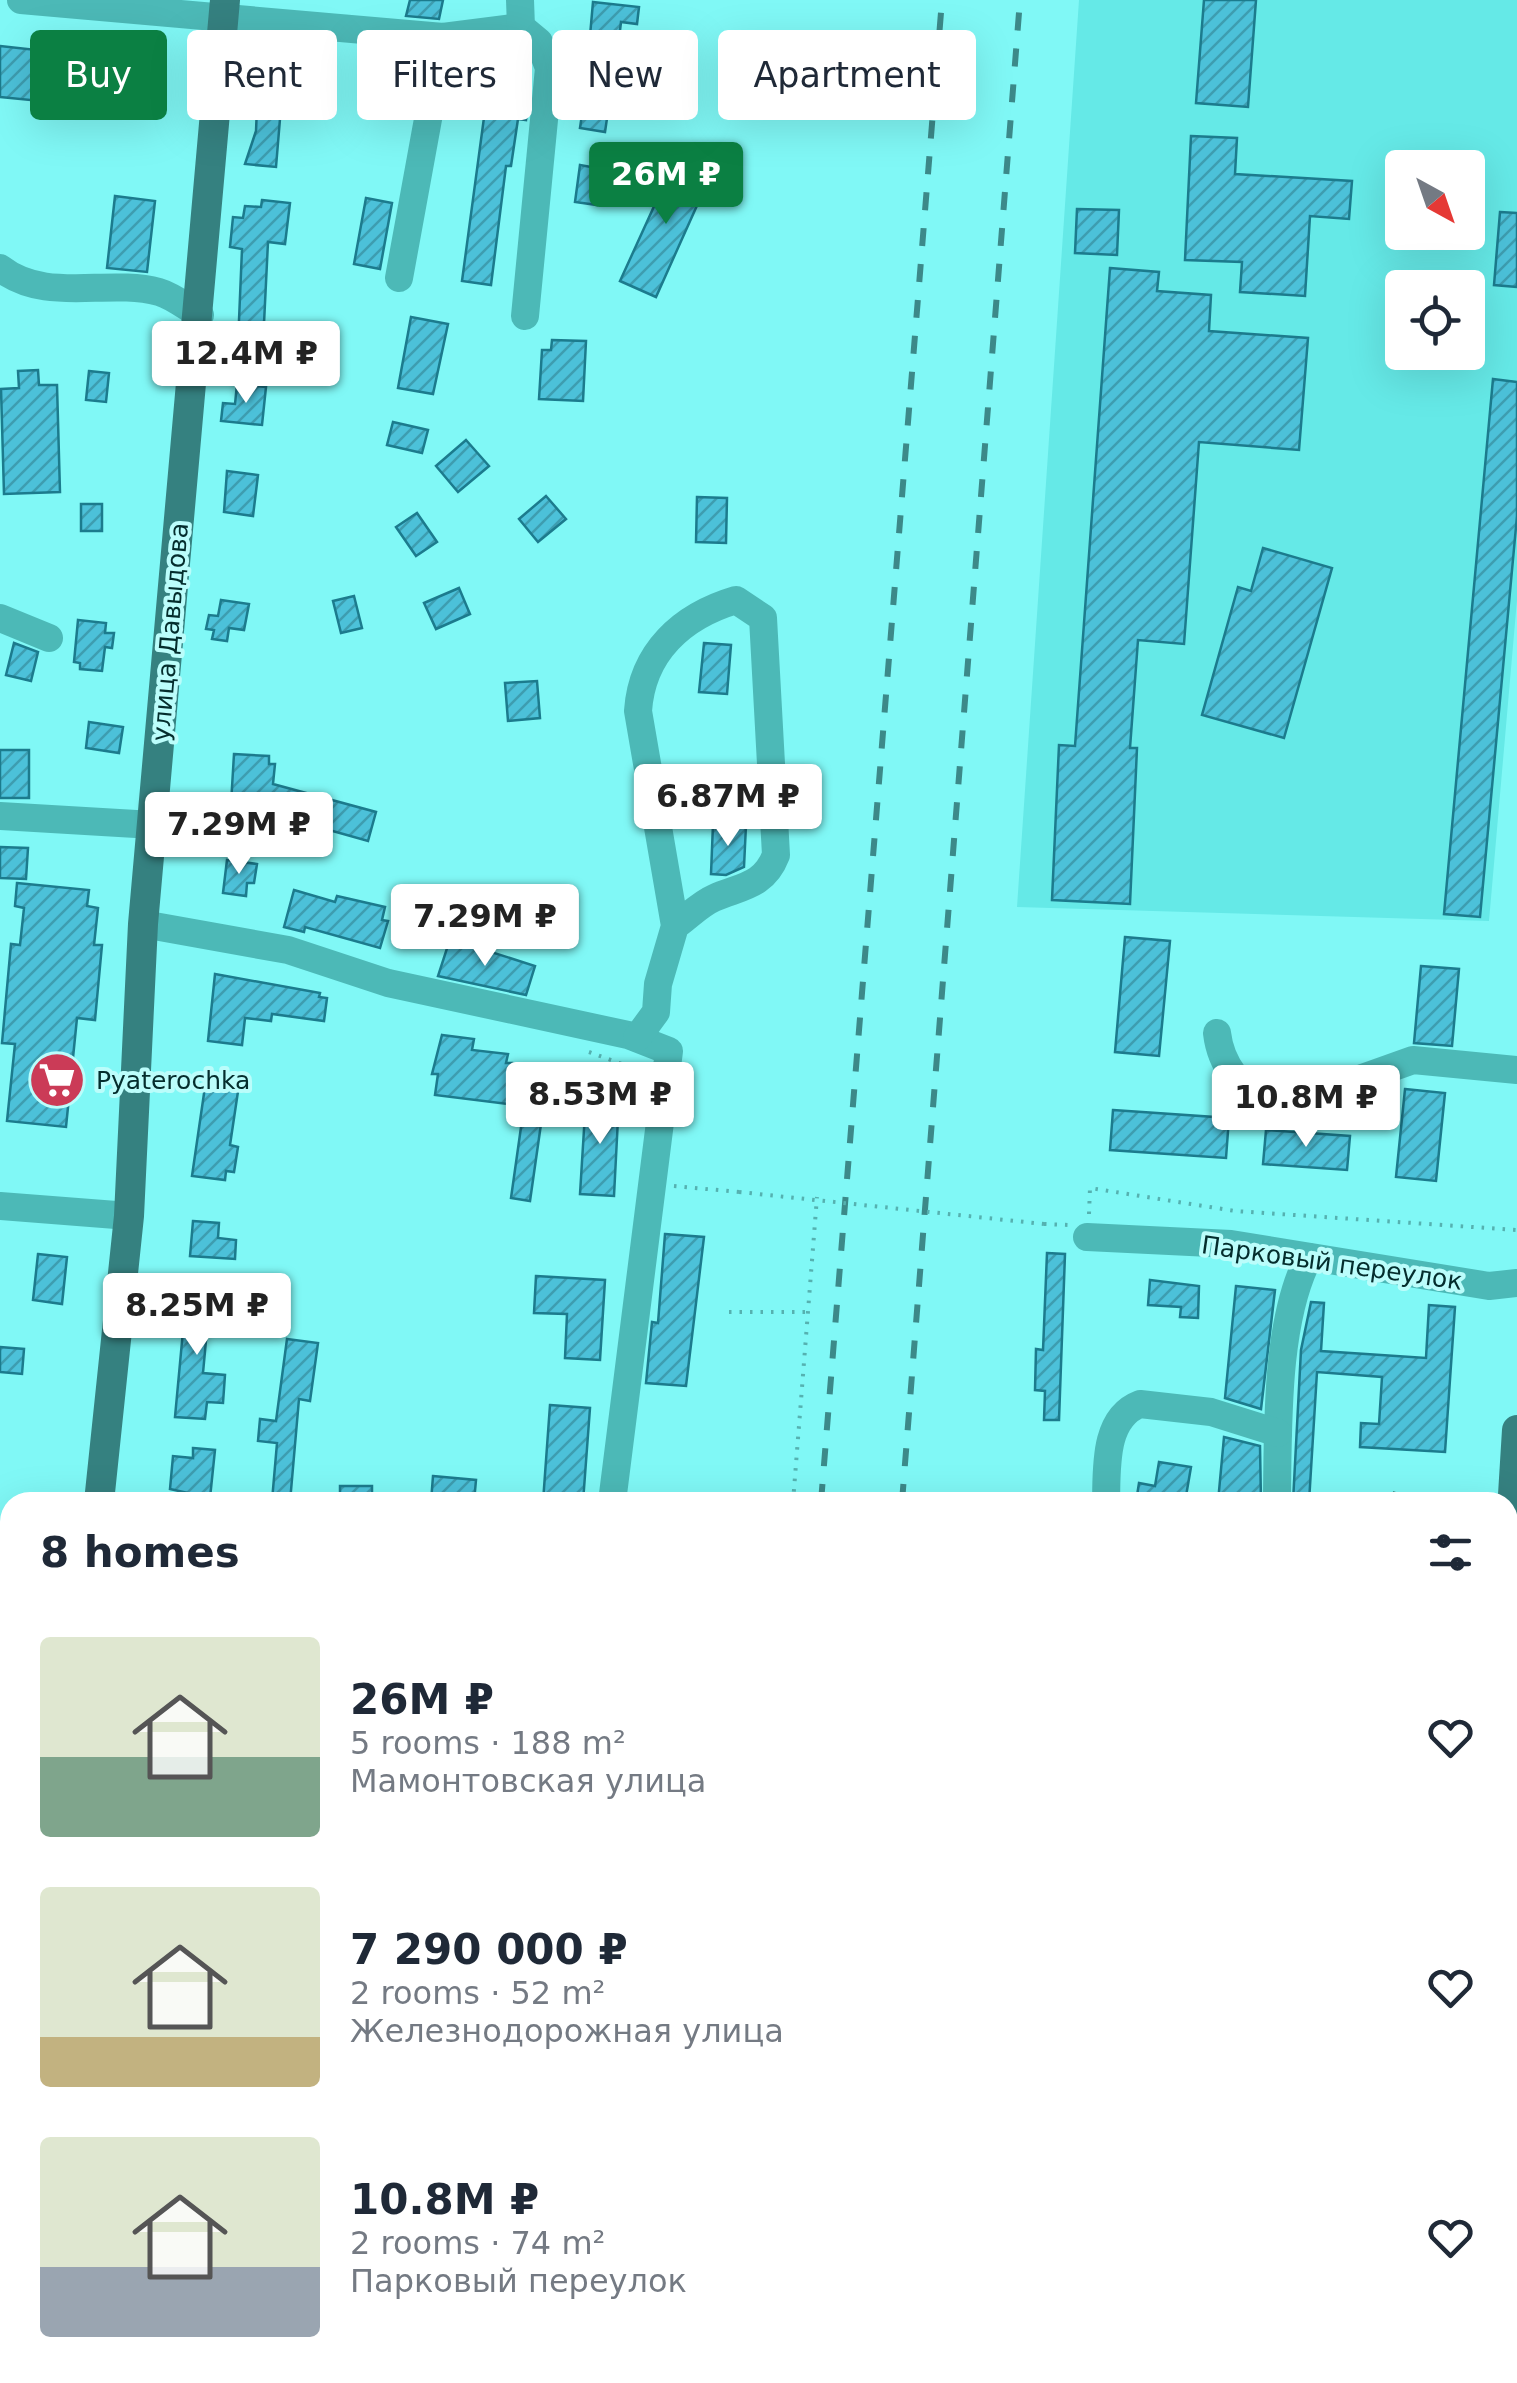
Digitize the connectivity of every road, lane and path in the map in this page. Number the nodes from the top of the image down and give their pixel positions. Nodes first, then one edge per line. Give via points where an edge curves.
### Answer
1 (21, 0) edge
2 (225, 9) edge
3 (520, 14) edge
4 (384, 30) edge
5 (469, 30) edge
6 (428, 120) edge
7 (0, 268) edge
8 (398, 278) dead end
9 (200, 315) junction
10 (525, 316) dead end
11 (0, 618) edge
12 (49, 638) dead end
13 (0, 816) edge
14 (153, 825) junction
15 (143, 924) junction
16 (676, 926) junction
17 (1217, 1033) dead end
18 (637, 1038) junction
19 (580, 1048) dead end
20 (1517, 1070) edge
21 (665, 1080) junction
22 (666, 1186) dead end
23 (817, 1197) junction
24 (0, 1206) edge
25 (128, 1216) junction
26 (1044, 1224) dead end
27 (1517, 1230) edge
28 (1088, 1231) joint
29 (1309, 1257) junction
30 (1517, 1283) edge
31 (728, 1312) dead end
32 (808, 1312) junction
33 (1517, 1430) edge
34 (1278, 1433) junction
35 (101, 1492) edge
36 (613, 1492) edge
37 (794, 1492) edge
38 (1106, 1492) edge
39 (1277, 1492) edge
40 (1513, 1492) edge

1 - 2 street
2 - 4 street
2 - 9 main road, улица Давыдова
3 - 5 street
3 - 10 street via 550,68
6 - 8 street
7 - 9 street via 18,282 49,288 161,292
9 - 14 main road, улица Давыдова
11 - 12 street
13 - 14 street
14 - 15 main road, улица Давыдова
15 - 18 street via 288,950 388,983
15 - 25 main road, улица Давыдова
16 - 16 street via 638,711 640,687 678,627 736,600 762,618 776,855 770,872 754,885 711,899
16 - 18 street via 656,1012
17 - 20 street via 1226,1066 1269,1106 1412,1060
18 - 21 street via 670,1051
19 - 21 path
21 - 36 street
22 - 23 path, bridge
23 - 26 path, bridge
23 - 32 path
24 - 25 street
25 - 35 main road, улица Давыдова
27 - 28 path via 1234,1210 1090,1188
28 - 29 street, Парковый переулок
29 - 30 street, Парковый переулок via 1489,1286
29 - 34 street via 1294,1285
31 - 32 path
32 - 37 path
33 - 40 main road
34 - 38 street via 1211,1412 1140,1404 1130,1408 1108,1447
34 - 39 street

